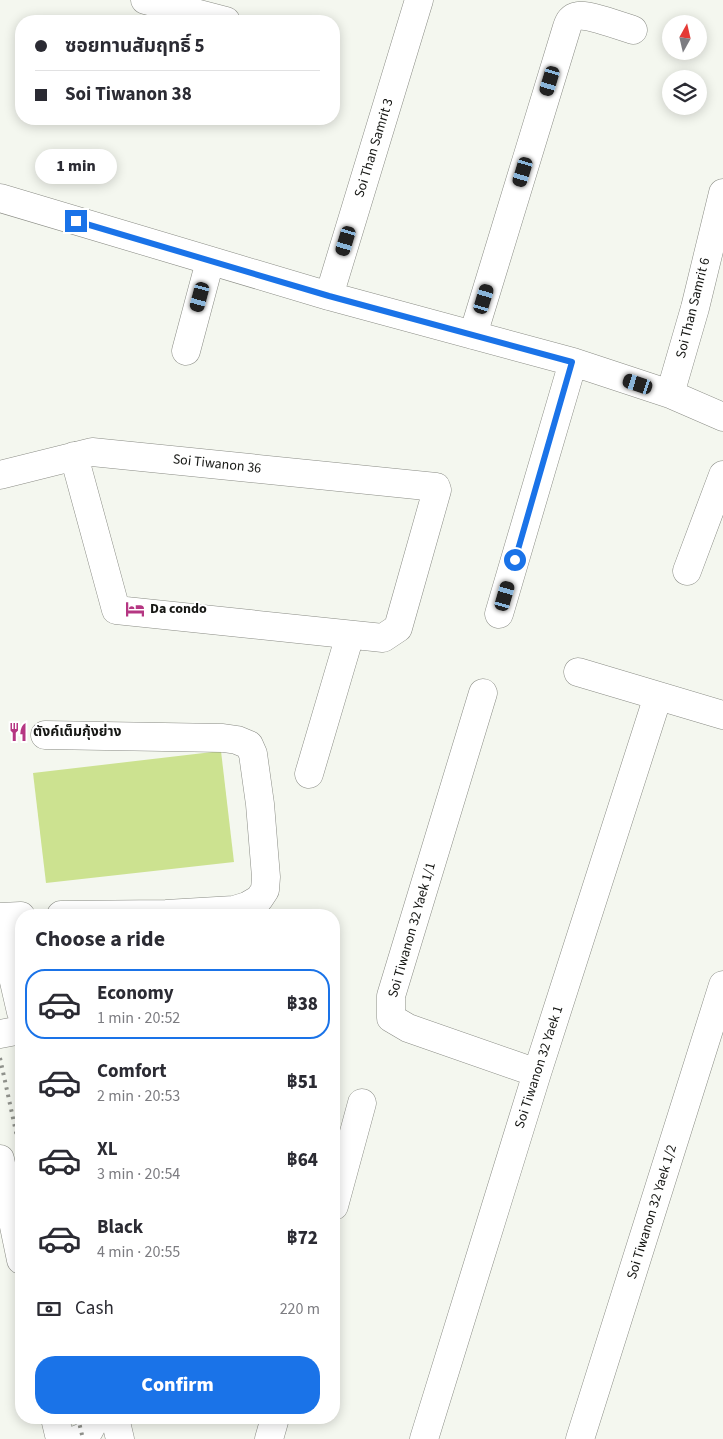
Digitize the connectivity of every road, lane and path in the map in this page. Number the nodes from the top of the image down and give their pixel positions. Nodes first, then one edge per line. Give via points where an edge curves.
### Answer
1 (145, 0) edge
2 (419, 0) edge
3 (203, 15) edge
4 (633, 30) dead end
5 (723, 193) edge
6 (0, 198) edge
7 (716, 249) edge
8 (210, 261) junction
9 (329, 296) junction
10 (473, 335) junction
11 (186, 351) dead end
12 (572, 362) junction
13 (670, 394) junction
14 (723, 417) edge
15 (74, 456) junction
16 (0, 475) edge
17 (723, 475) edge
18 (687, 571) dead end
19 (499, 614) dead end
20 (350, 635) junction
21 (578, 672) dead end
22 (483, 693) dead end
23 (658, 696) junction
24 (723, 714) edge
25 (46, 735) dead end
26 (309, 774) dead end
27 (238, 909) edge
28 (15, 916) edge
29 (0, 917) edge
30 (0, 921) edge
31 (723, 985) edge
32 (15, 986) edge
33 (15, 1031) edge
34 (0, 1034) edge
35 (537, 1073) junction
36 (362, 1103) dead end
37 (0, 1160) edge
38 (340, 1184) edge
39 (15, 1231) edge
40 (56, 1424) edge
41 (93, 1424) edge
42 (116, 1424) edge
43 (273, 1424) edge
44 (60, 1439) edge
45 (78, 1439) edge
46 (120, 1439) edge
47 (269, 1439) edge
48 (424, 1439) edge
49 (580, 1439) edge

1 - 3 street
2 - 9 street, Soi Than Samrit 3
4 - 10 street via 588,17 570,19
5 - 7 street, Soi Than Samrit 6
6 - 8 street
7 - 13 street, Soi Than Samrit 6 via 694,308
8 - 9 street
8 - 11 street
9 - 10 street
10 - 12 street
12 - 13 street
12 - 19 street
13 - 14 street
15 - 16 street, Soi Tiwanon 36
15 - 20 street via 116,610
15 - 20 street, Soi Tiwanon 36 via 92,452 436,487 398,628 383,638
17 - 18 street
20 - 26 street
21 - 23 street
22 - 35 street, Soi Tiwanon 32 Yaek 1/1 via 391,996 391,1018 408,1028
23 - 24 street
23 - 35 street, Soi Tiwanon 32 Yaek 1
25 - 27 street via 223,738 249,745 260,804 266,877 265,890 259,900
28 - 29 street
30 - 32 street
31 - 49 street, Soi Tiwanon 32 Yaek 1/2
33 - 34 street
35 - 48 street, Soi Tiwanon 32 Yaek 1
36 - 38 street
37 - 39 street
40 - 44 street
41 - 45 street via 86,1436
42 - 46 street
43 - 47 street

